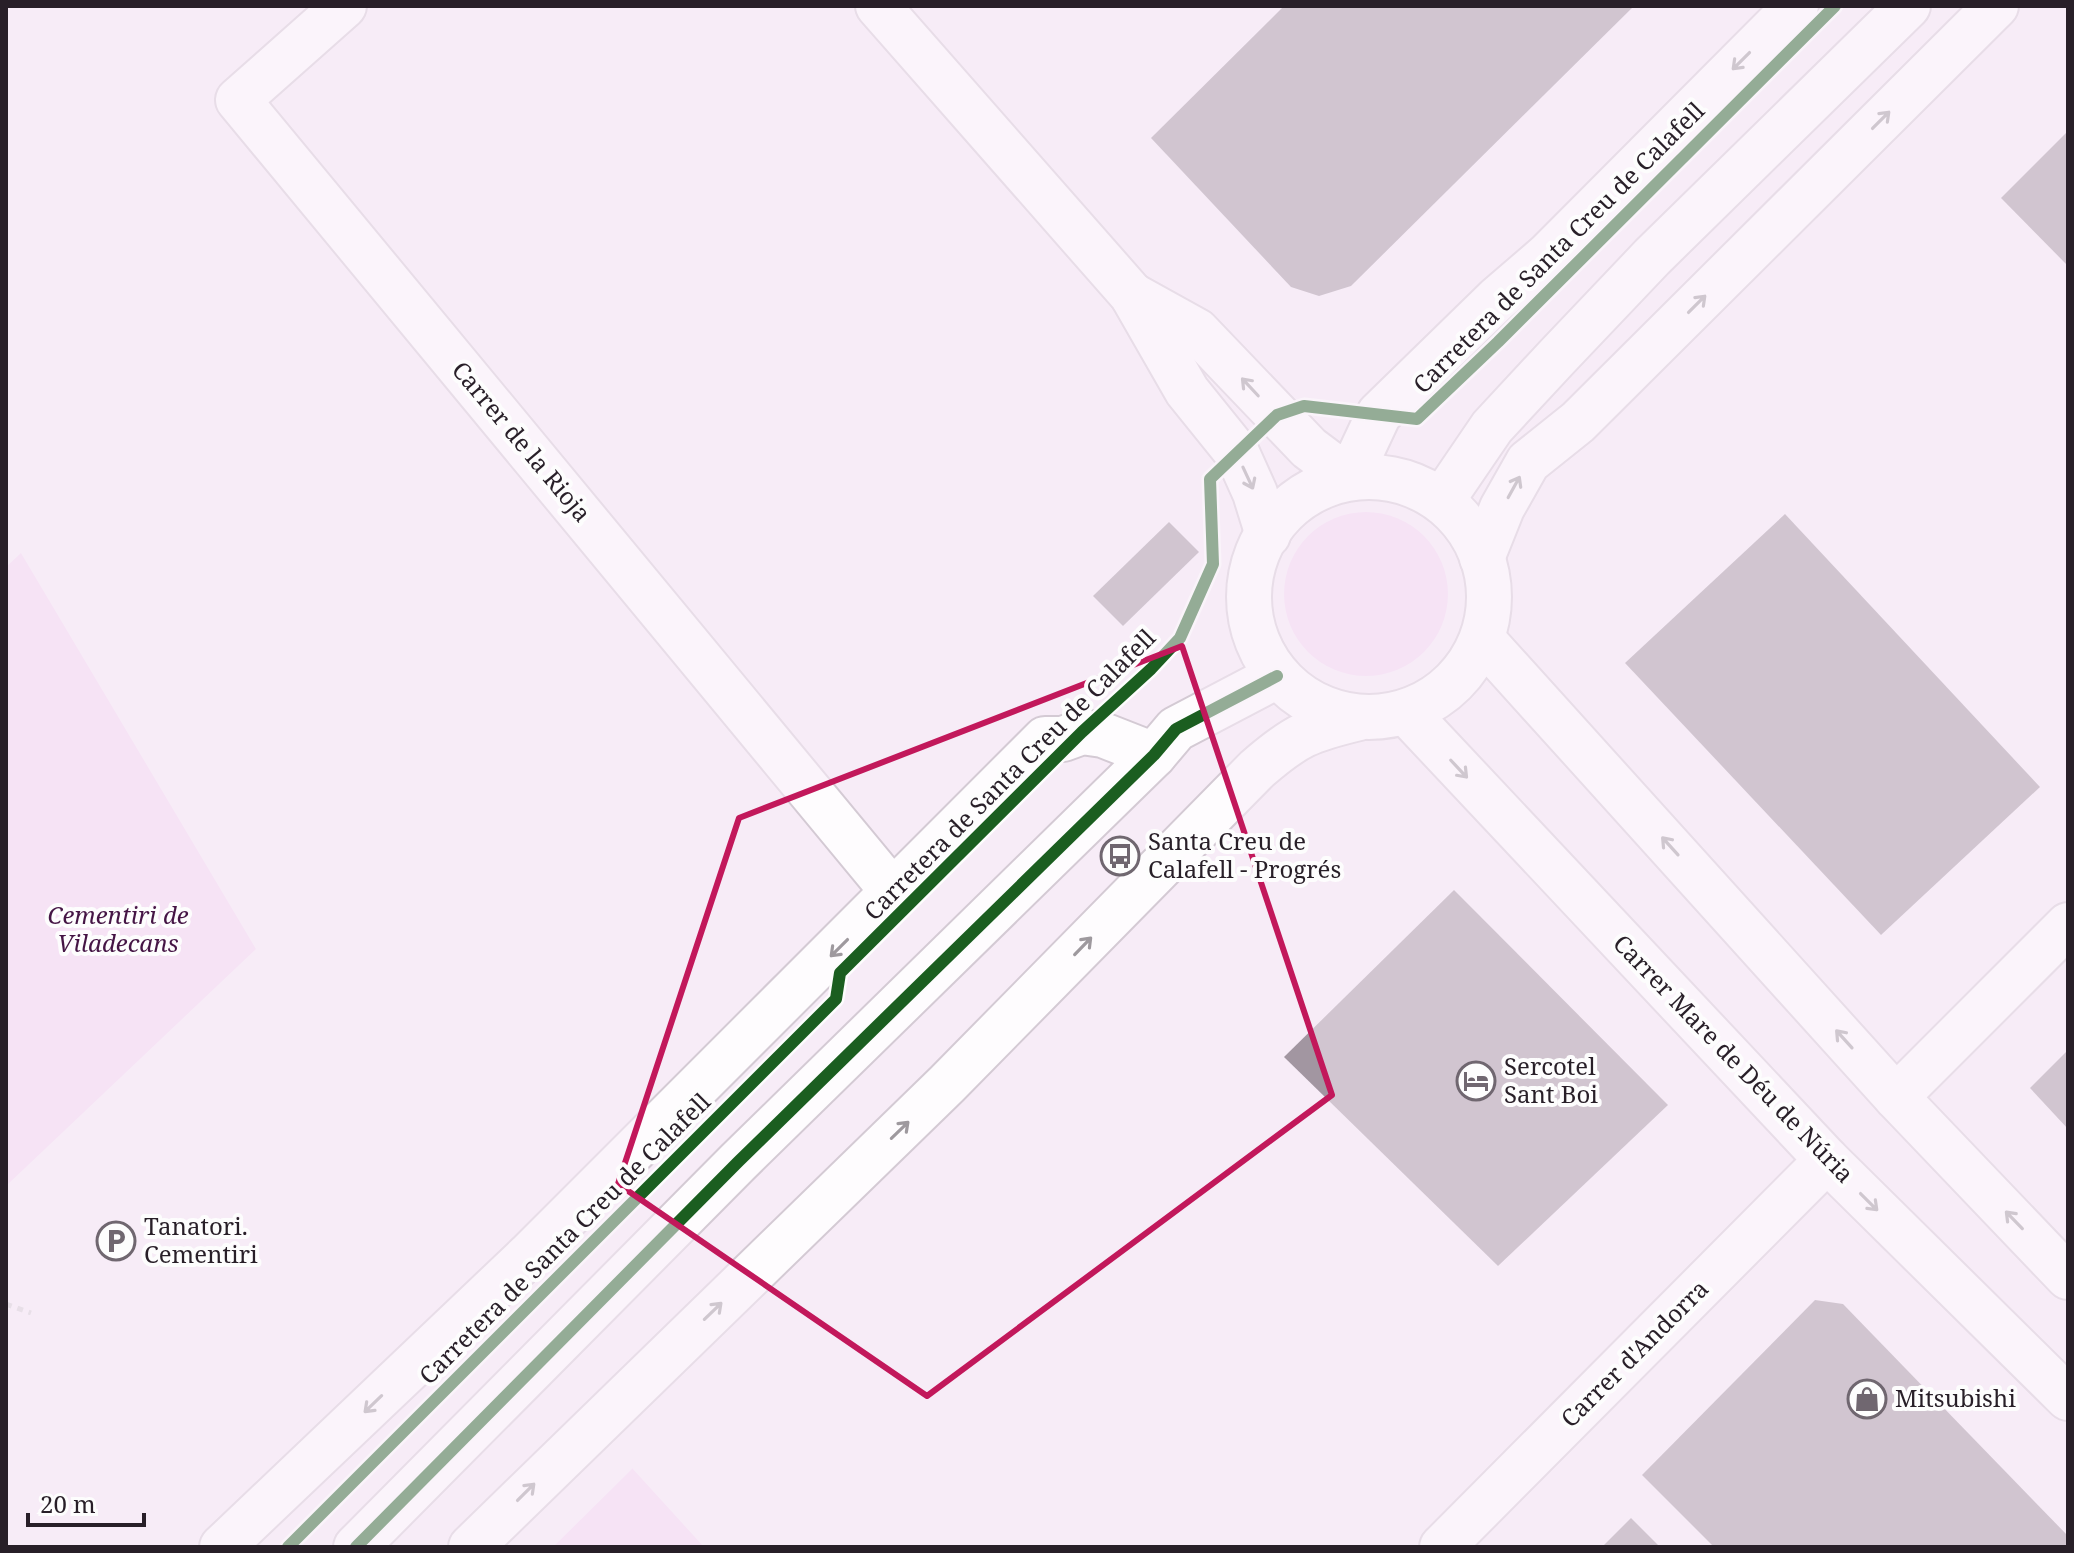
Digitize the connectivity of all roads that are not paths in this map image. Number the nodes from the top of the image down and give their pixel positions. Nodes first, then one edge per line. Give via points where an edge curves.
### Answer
1 (344, 6) edge
2 (878, 6) edge
3 (1796, 6) edge
4 (1908, 6) edge
5 (1996, 6) edge
6 (1132, 295) junction
7 (1349, 478) junction
8 (1443, 499) junction
9 (1268, 535) junction
10 (1482, 558) junction
11 (1483, 640) junction
12 (1277, 676) junction
13 (1406, 712) junction
14 (1359, 718) junction
15 (1154, 755) junction
16 (894, 893) junction
17 (2068, 925) edge
18 (1896, 1097) junction
19 (1827, 1160) junction
20 (2068, 1277) edge
21 (2068, 1398) edge
22 (222, 1547) edge
23 (356, 1547) edge
24 (471, 1547) edge
25 (1442, 1547) edge

1 - 16 street, Carrer de la Rioja via 238,100
2 - 6 street
3 -> 7 street, Carretera de Santa Creu de Calafell via 1548,255 1379,414
4 - 8 street via 1567,346 1492,427
10 -> 5 street via 1528,462 1578,422
7 -> 6 street via 1309,448 1197,331
6 -> 9 street via 1187,391 1237,453
7 - 8 street via 1390,478
7 - 9 street via 1311,491 1277,518
8 - 10 street via 1474,535
9 - 12 street via 1254,559 1248,603 1259,648
10 - 11 street via 1491,586
11 - 13 street via 1454,684
18 -> 11 street
12 - 14 street via 1309,702
12 - 15 street via 1176,729
13 - 14 street
13 -> 19 street, Carrer Mare de Déu de Núria
24 -> 14 street via 947,1084 1257,769 1312,729
15 - 16 street, Carretera de Santa Creu de Calafell via 1103,735 1082,732 1045,739
15 - 23 street via 738,1162
16 -> 22 street, Carretera de Santa Creu de Calafell via 529,1255
17 - 18 street
20 -> 18 street
19 -> 21 street, Carrer Mare de Déu de Núria
19 - 25 street, Carrer d'Andorra

